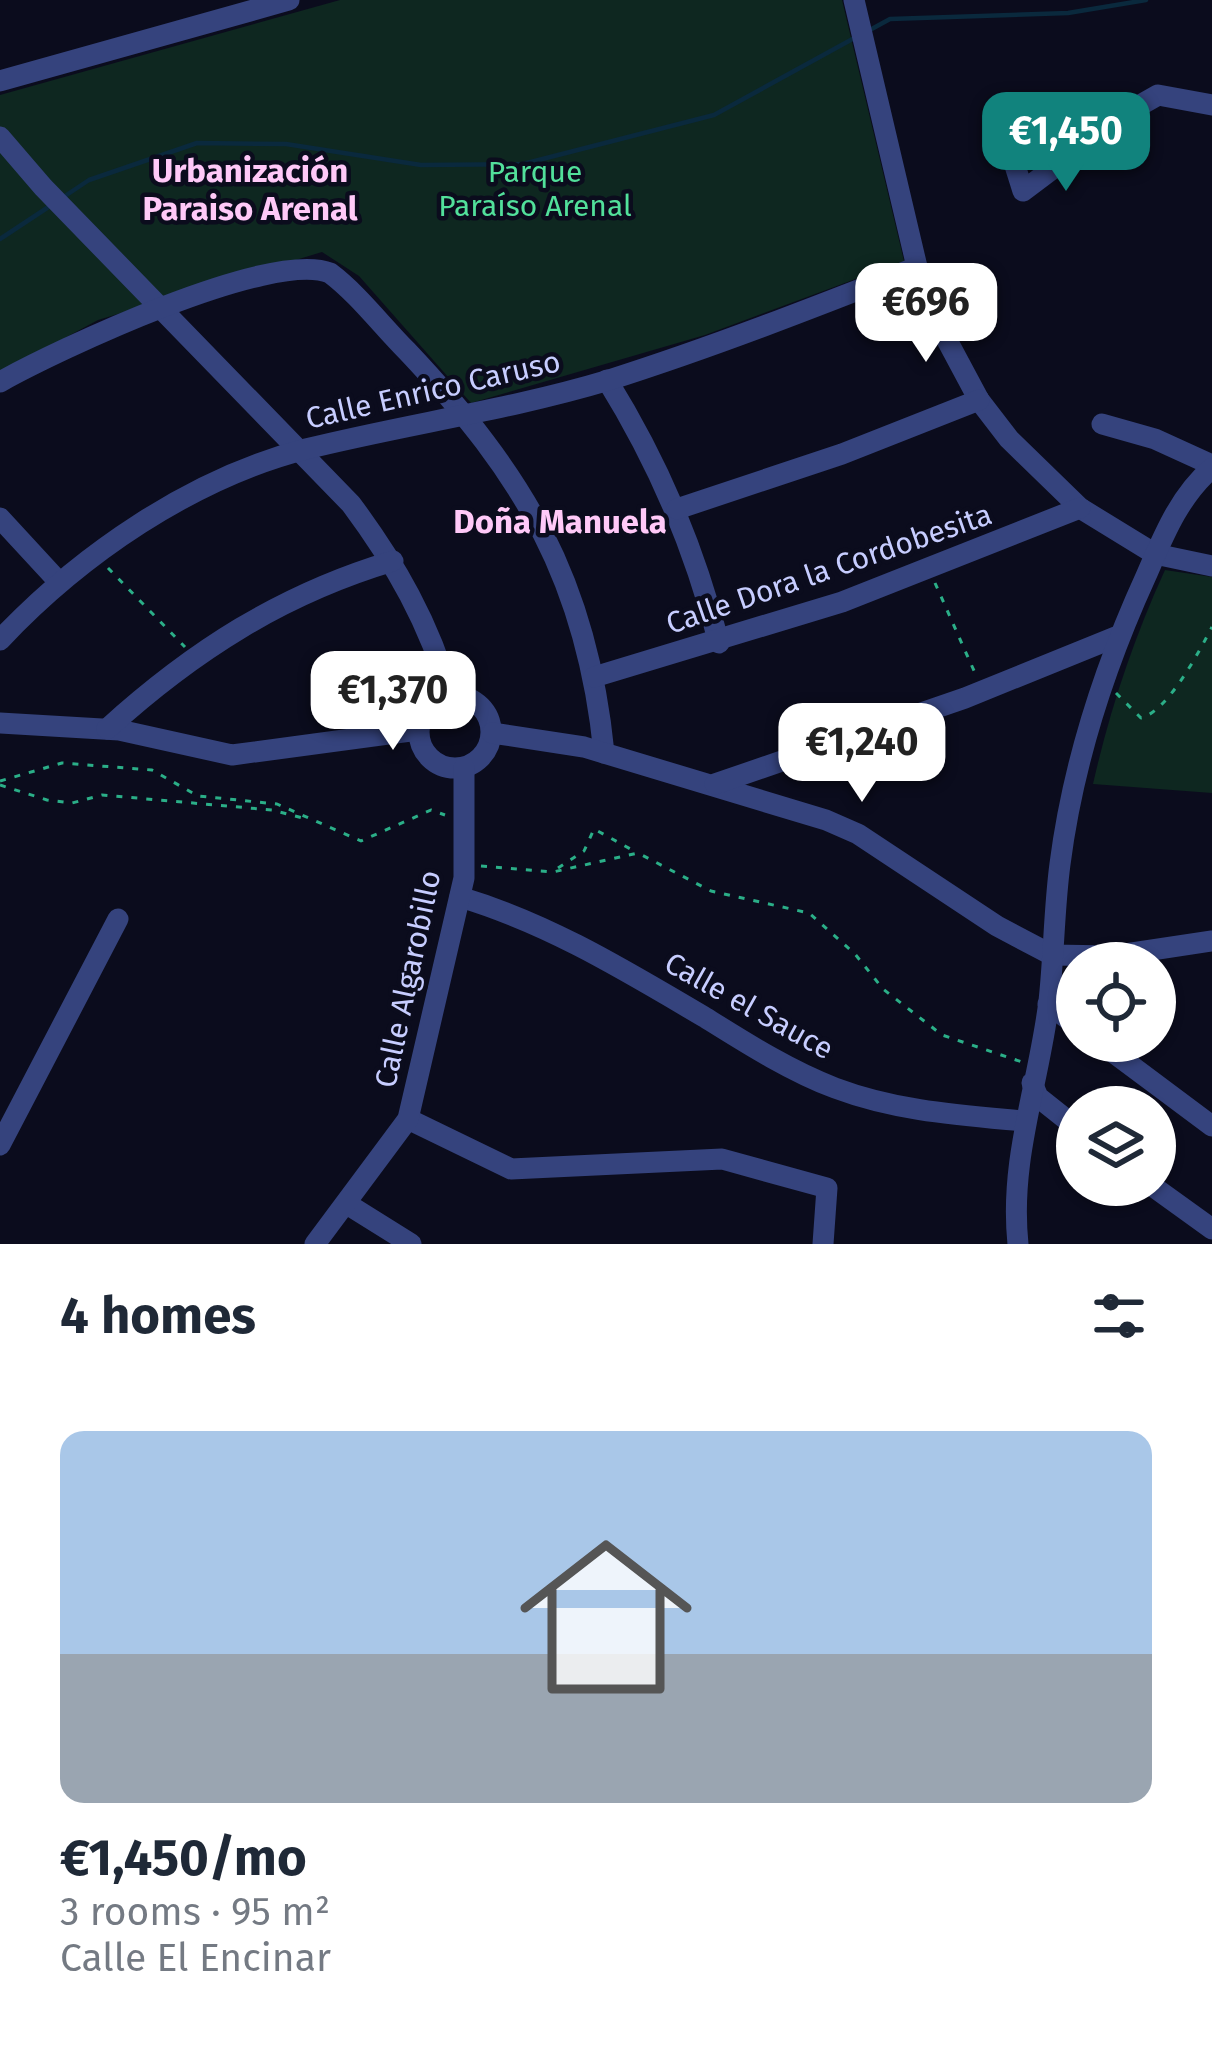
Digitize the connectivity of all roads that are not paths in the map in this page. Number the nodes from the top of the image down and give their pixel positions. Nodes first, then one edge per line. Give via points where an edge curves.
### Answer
1 (289, 0) edge
2 (854, 7) edge
3 (0, 81) edge
4 (1212, 105) edge
5 (1001, 121) dead end
6 (0, 137) edge
7 (917, 267) junction
8 (161, 309) junction
9 (607, 380) junction
10 (0, 382) edge
11 (980, 400) junction
12 (468, 416) junction
13 (1102, 424) dead end
14 (302, 450) junction
15 (1212, 467) edge
16 (677, 508) junction
17 (1080, 508) junction
18 (0, 518) edge
19 (1155, 554) junction
20 (393, 561) junction
21 (1212, 566) edge
22 (59, 582) junction
23 (1118, 636) junction
24 (0, 640) edge
25 (719, 643) junction
26 (594, 677) junction
27 (450, 696) junction
28 (0, 723) edge
29 (107, 729) junction
30 (418, 730) junction
31 (492, 733) junction
32 (604, 753) junction
33 (464, 768) junction
34 (715, 784) junction
35 (460, 897) junction
36 (118, 919) dead end
37 (1212, 941) edge
38 (1052, 955) junction
39 (1048, 1004) junction
40 (1056, 1010) edge
41 (1126, 1062) edge
42 (1032, 1083) junction
43 (1056, 1111) edge
44 (408, 1119) junction
45 (1023, 1121) junction
46 (1212, 1126) edge
47 (0, 1144) edge
48 (1176, 1203) edge
49 (347, 1204) junction
50 (1212, 1229) edge
51 (315, 1244) edge
52 (411, 1244) edge
53 (823, 1244) edge
54 (1018, 1244) edge

1 - 3 street
2 - 7 street
4 - 5 street via 1158,95 1023,190
6 - 8 street
7 - 9 street, Calle Enrico Caruso
7 - 11 street
8 - 10 street
8 - 12 street via 321,269
8 - 14 street
9 - 12 street, Calle Enrico Caruso
9 - 16 street
11 - 16 street
11 - 17 street
12 - 14 street, Calle Enrico Caruso
12 - 26 street via 551,548
13 - 15 street
14 - 20 street
14 - 22 street, Calle Enrico Caruso via 163,511
15 - 19 street via 1192,485
16 - 25 street
17 - 19 street
17 - 25 street, Calle Dora la Cordobesita via 929,571
18 - 22 street
19 - 21 street
19 - 23 street
20 - 27 street
20 - 29 street via 287,599 194,657
22 - 24 street, Calle Enrico Caruso
23 - 34 street
23 - 38 street via 1073,786
25 - 26 street, Calle Dora la Cordobesita
26 - 32 street
27 - 30 street via 427,709
27 - 31 street via 484,709
28 - 29 street
29 - 30 street via 232,755
30 - 33 street via 428,758
31 - 32 street
31 - 33 street
32 - 34 street
33 - 35 street, Calle Algarobillo
34 - 38 street via 858,834
35 - 44 street, Calle Algarobillo
35 - 45 street, Calle el Sauce via 595,952 831,1087 907,1110
36 - 47 street
37 - 38 street via 1112,956
38 - 39 street
39 - 40 street
39 - 42 street
41 - 46 street
42 - 43 street
42 - 45 street
44 - 49 street, Calle Algarobillo
44 - 53 street via 511,1168 722,1160 827,1187
45 - 54 street
48 - 50 street
49 - 51 street, Calle Algarobillo
49 - 52 street

